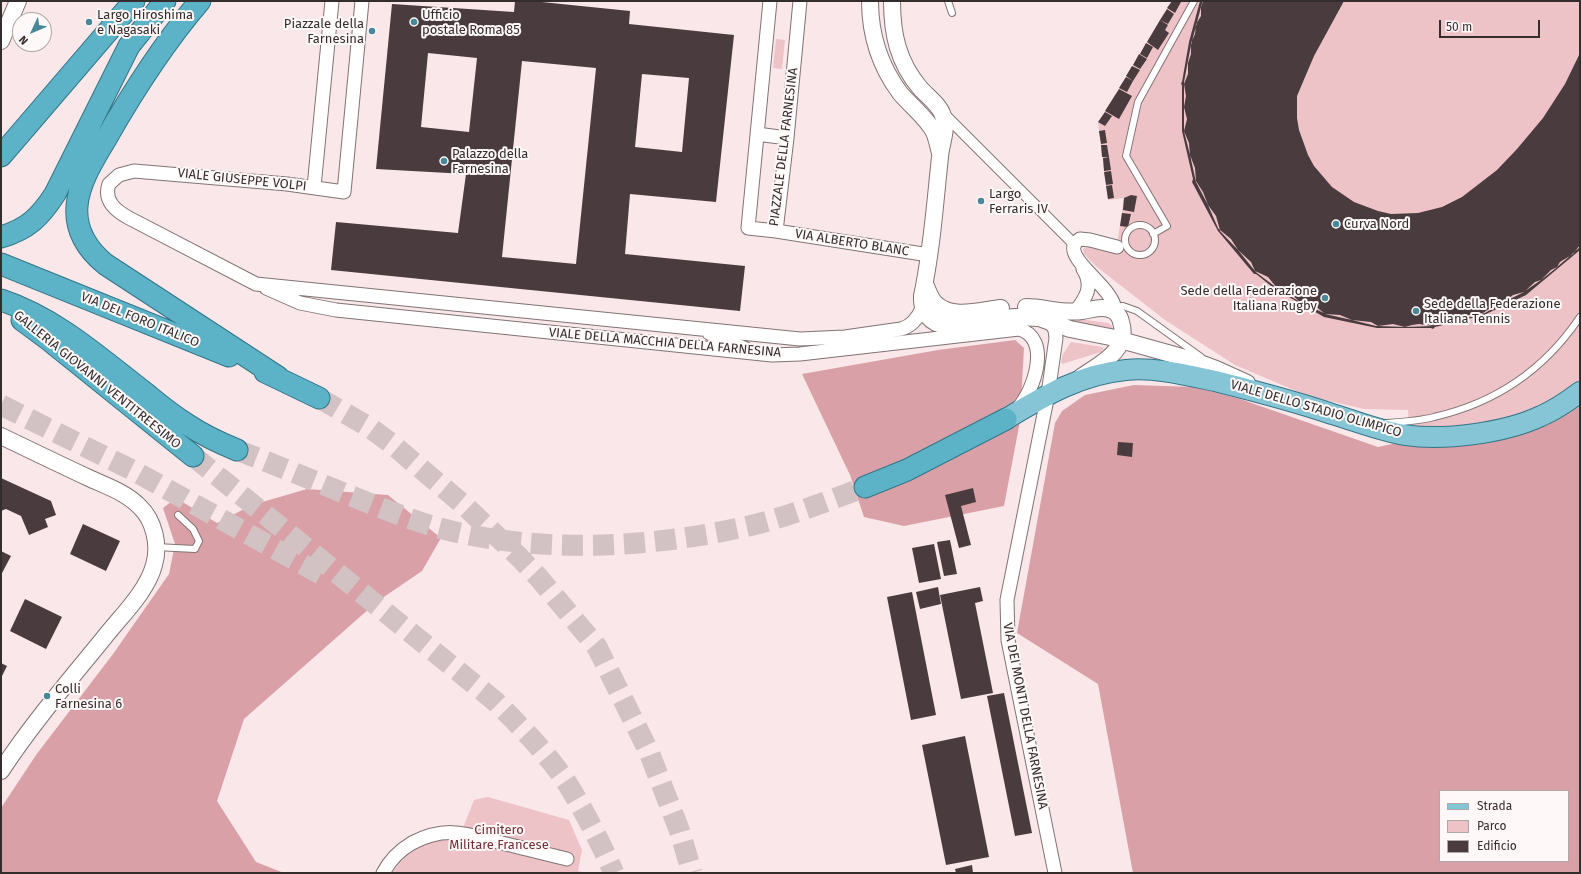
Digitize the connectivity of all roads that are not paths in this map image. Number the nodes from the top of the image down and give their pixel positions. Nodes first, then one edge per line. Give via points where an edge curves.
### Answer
1 (18, 1) edge
2 (134, 1) edge
3 (165, 1) edge
4 (200, 1) edge
5 (332, 1) edge
6 (362, 1) edge
7 (770, 1) edge
8 (800, 1) edge
9 (870, 1) edge
10 (892, 1) edge
11 (948, 1) edge
12 (1194, 1) edge
13 (952, 13) dead end
14 (1, 41) edge
15 (942, 112) junction
16 (757, 134) junction
17 (787, 138) junction
18 (940, 155) junction
19 (1, 156) edge
20 (141, 170) joint
21 (314, 187) junction
22 (776, 231) junction
23 (1153, 234) junction
24 (1, 237) edge
25 (1074, 244) junction
26 (1121, 245) junction
27 (929, 255) junction
28 (1079, 263) junction
29 (1, 264) edge
30 (256, 284) junction
31 (925, 284) junction
32 (1, 300) edge
33 (1, 304) edge
34 (922, 308) junction
35 (1113, 309) junction
36 (1075, 312) junction
37 (1580, 317) edge
38 (1051, 323) junction
39 (696, 328) junction
40 (1122, 340) junction
41 (760, 354) junction
42 (1216, 369) junction
43 (278, 377) junction
44 (1071, 383) junction
45 (1263, 392) junction
46 (1580, 392) edge
47 (1048, 394) junction
48 (319, 398) tunnel mouth
49 (1006, 419) junction
50 (1366, 425) junction
51 (1, 436) edge
52 (237, 450) tunnel mouth
53 (193, 456) tunnel mouth
54 (865, 487) tunnel mouth
55 (178, 515) dead end
56 (156, 547) junction
57 (1, 771) edge
58 (567, 859) dead end
59 (383, 873) edge
60 (1054, 873) edge

1 - 14 street
2 - 19 highway
3 - 24 highway via 129,46 48,204 27,227
4 - 43 highway via 148,67 103,143 82,185 77,205 77,219 90,250 104,264
5 - 21 street
6 - 21 street, VIALE GIUSEPPE VOLPI via 344,192
7 - 16 street, PIAZZALE DELLA FARNESINA
8 - 17 street, PIAZZALE DELLA FARNESINA
9 - 18 street via 871,21 882,63 901,94 934,131
10 - 15 street via 893,33 902,61 916,83
11 - 13 lane
12 - 23 lane via 1138,102 1126,156 1167,226
15 - 18 street via 945,131
15 - 25 street
16 - 17 street
16 - 22 street, PIAZZALE DELLA FARNESINA via 748,228
17 - 22 street, PIAZZALE DELLA FARNESINA
18 - 27 street
20 - 21 street, VIALE GIUSEPPE VOLPI
20 - 30 street, VIALE DELLA MACCHIA DELLA FARNESINA via 122,173 111,181 108,194 114,208
22 - 27 street, VIA ALBERTO BLANC
23 - 26 lane via 1146,227 1132,227
23 - 26 lane via 1152,248 1145,254 1135,254
25 - 26 street via 1082,239
25 - 28 street via 1074,253
27 - 31 street
28 - 35 street via 1108,292
28 - 36 street via 1087,276 1089,287 1087,296
29 - 43 highway, VIA DEL FORO ITALICO
30 - 39 street, VIALE DELLA MACCHIA DELLA FARNESINA
30 - 41 street, VIALE DELLA MACCHIA DELLA FARNESINA via 293,300 336,310
31 - 34 street
31 - 36 street via 935,303 950,312 1019,307
32 - 52 highway via 54,324 174,416 203,434
33 - 53 highway, GALLERIA GIOVANNI VENTITREESIMO
34 - 38 street via 930,318 947,326 1015,317 1039,318
34 - 39 street, VIALE DELLA MACCHIA DELLA FARNESINA via 914,322 906,328 845,337 791,338
35 - 36 street via 1095,308
35 - 40 street via 1120,318
35 - 42 lane via 1127,307 1137,311
37 - 50 lane via 1551,353 1522,379 1501,392 1455,412 1434,418
38 - 40 street via 1078,332
38 - 47 street, VIA DEI MONTI DELLA FARNESINA via 1056,338
39 - 41 street
40 - 42 street
40 - 44 street via 1111,356
41 - 49 street, VIALE DELLA MACCHIA DELLA FARNESINA via 800,354 1022,330 1034,340 1037,348 1034,377 1025,399
42 - 45 street
43 - 48 highway
44 - 45 main road, VIALE DELLO STADIO OLIMPICO via 1099,374 1142,369
44 - 47 main road, VIALE DELLO STADIO OLIMPICO
45 - 50 main road, VIALE DELLO STADIO OLIMPICO
46 - 50 main road, VIALE DELLO STADIO OLIMPICO via 1541,416 1490,431 1415,436
47 - 49 main road
47 - 60 street, VIA DEI MONTI DELLA FARNESINA via 1013,563 1006,611 1008,640
49 - 54 highway via 907,470
51 - 56 street via 128,497 140,506 148,517
55 - 56 lane via 193,529 199,541 195,549
56 - 57 street via 154,565 143,589 70,679
58 - 59 street via 464,833 442,832 431,834 409,845 394,856

